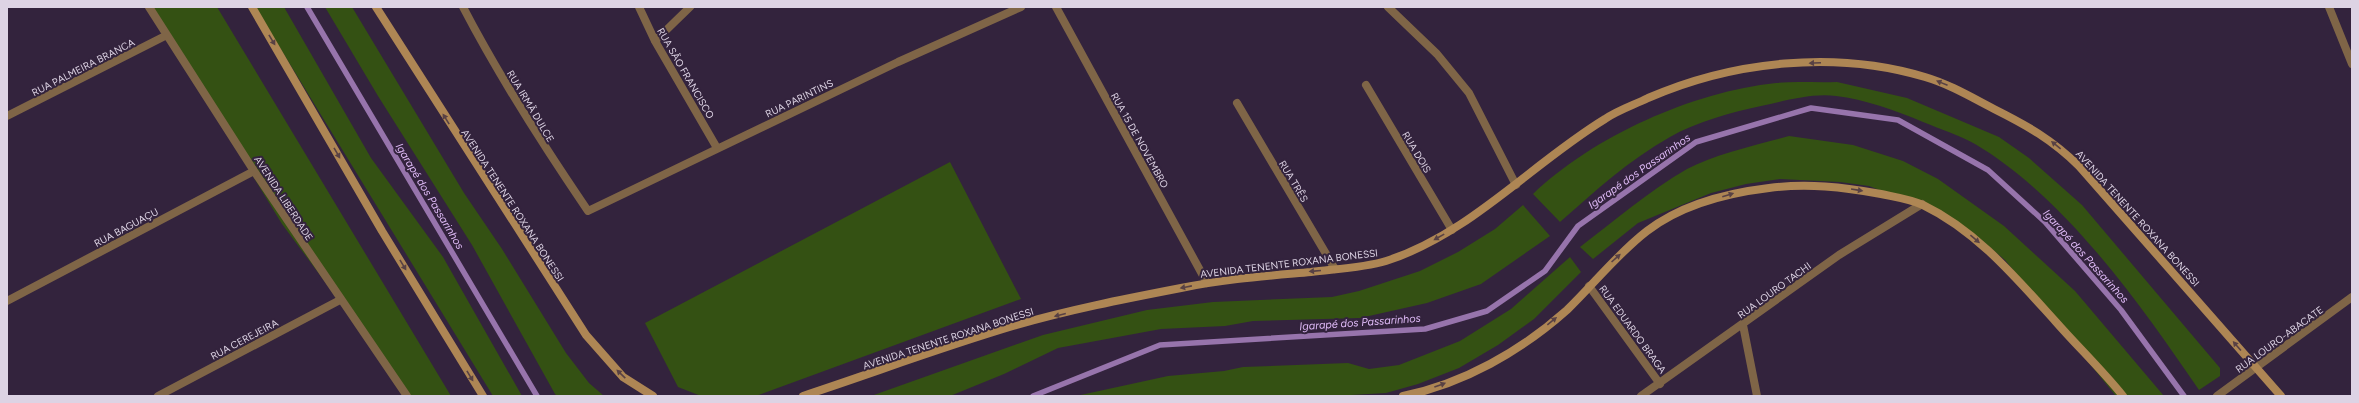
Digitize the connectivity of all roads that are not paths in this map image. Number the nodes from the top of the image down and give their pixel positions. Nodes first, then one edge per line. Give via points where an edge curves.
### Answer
1 (149, 7) edge
2 (252, 7) edge
3 (376, 7) edge
4 (463, 7) edge
5 (639, 7) edge
6 (690, 7) edge
7 (1021, 7) edge
8 (1056, 7) edge
9 (1388, 7) edge
10 (2329, 7) edge
11 (167, 35) junction
12 (655, 41) junction
13 (2352, 64) edge
14 (1366, 85) dead end
15 (1237, 103) dead end
16 (7, 116) edge
17 (717, 148) junction
18 (254, 171) junction
19 (1516, 185) junction
20 (1922, 204) junction
21 (588, 211) joint
22 (1452, 230) junction
23 (1335, 269) junction
24 (1207, 283) junction
25 (1589, 286) junction
26 (2352, 297) edge
27 (340, 300) junction
28 (7, 301) edge
29 (1743, 325) junction
30 (2256, 368) junction
31 (1660, 384) junction
32 (405, 395) edge
33 (158, 396) edge
34 (482, 396) edge
35 (653, 396) edge
36 (803, 396) edge
37 (1403, 396) edge
38 (1641, 396) edge
39 (1757, 396) edge
40 (2123, 396) edge
41 (2217, 396) edge
42 (2281, 396) edge

1 - 11 street, AVENIDA LIBERDADE
2 -> 34 street
35 -> 3 street, AVENIDA TENENTE ROXANA BONESSI via 623,377 586,336
4 - 21 street, RUA IRMÃ DULCE via 482,44 548,153
5 - 12 street, RUA SÃO FRANCISCO
6 - 12 street
7 - 17 street, RUA PARINTINS
8 - 24 street, RUA 15 DE NOVEMBRO
9 - 19 street via 1437,54 1469,93
10 - 13 street
11 - 16 street, RUA PALMEIRA BRANCA
11 - 18 street, AVENIDA LIBERDADE
12 - 17 street, RUA SÃO FRANCISCO
14 - 22 street, RUA DOIS
15 - 23 street, RUA TRÊS
17 - 21 street, RUA PARINTINS
18 - 27 street, AVENIDA LIBERDADE
18 - 28 street, RUA BAGUAÇU
19 - 22 street, AVENIDA TENENTE ROXANA BONESSI
30 -> 19 street, AVENIDA TENENTE ROXANA BONESSI via 2060,147 2034,129 1925,76 1874,66 1833,62 1747,68 1690,81 1609,116 1540,163
25 -> 20 street via 1648,230 1687,210 1731,193 1797,184 1859,190
20 - 29 street, RUA LOURO TACHI via 1839,254
20 -> 40 street via 1973,237 1996,258
22 -> 23 street, AVENIDA TENENTE ROXANA BONESSI via 1419,248 1381,262
23 -> 24 street, AVENIDA TENENTE ROXANA BONESSI
24 -> 36 street, AVENIDA TENENTE ROXANA BONESSI via 1119,300 1012,326
25 - 31 street, RUA EDUARDO BRAGA
37 -> 25 street via 1442,385 1489,364 1528,341 1566,310
26 - 30 street, RUA LOURO-ABACATE
27 - 32 street, AVENIDA LIBERDADE
27 - 33 street, RUA CEREJEIRA
29 - 31 street, RUA LOURO TACHI
29 - 39 street
30 - 41 street, RUA LOURO-ABACATE
30 - 42 street, AVENIDA TENENTE ROXANA BONESSI
31 - 38 street, RUA LOURO TACHI

